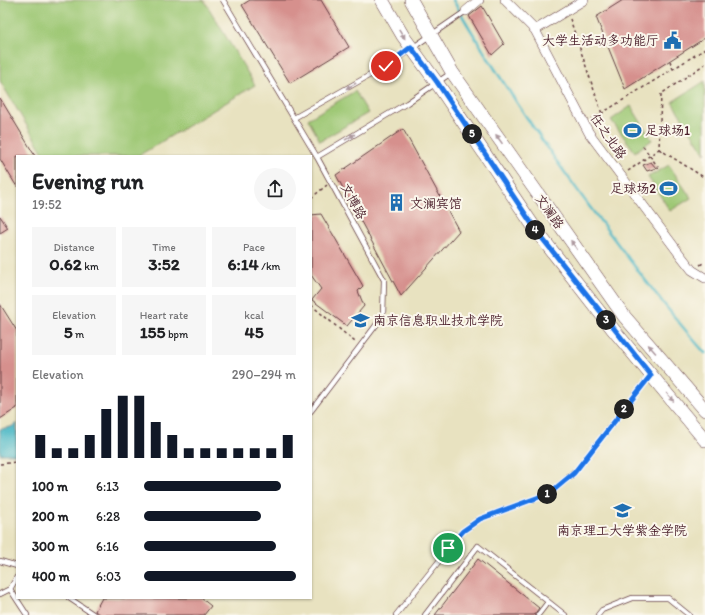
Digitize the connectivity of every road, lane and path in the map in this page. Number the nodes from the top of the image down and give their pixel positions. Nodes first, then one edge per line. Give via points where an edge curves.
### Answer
1 (224, 0) edge
2 (382, 0) edge
3 (411, 0) edge
4 (479, 0) edge
5 (505, 0) edge
6 (584, 0) edge
7 (466, 10) joint
8 (567, 10) junction
9 (535, 30) junction
10 (431, 34) junction
11 (411, 47) junction
12 (705, 49) edge
13 (670, 61) dead end
14 (705, 64) edge
15 (673, 69) junction
16 (452, 72) junction
17 (437, 82) junction
18 (602, 114) junction
19 (294, 118) junction
20 (584, 125) junction
21 (643, 146) dead end
22 (659, 149) junction
23 (650, 156) junction
24 (317, 157) junction
25 (660, 170) dead end
26 (621, 176) junction
27 (705, 178) edge
28 (331, 182) junction
29 (312, 197) edge
30 (705, 278) edge
31 (312, 306) edge
32 (361, 347) junction
33 (651, 375) junction
34 (312, 410) edge
35 (705, 410) edge
36 (705, 440) edge
37 (16, 462) edge
38 (0, 464) edge
39 (0, 561) edge
40 (16, 566) edge
41 (16, 579) edge
42 (10, 589) junction
43 (0, 594) edge
44 (16, 599) edge
45 (16, 599) edge
46 (71, 599) edge
47 (548, 602) junction
48 (26, 615) edge
49 (92, 615) edge
50 (396, 615) edge
51 (425, 615) edge
52 (538, 615) edge
53 (565, 615) edge
54 (598, 615) edge
55 (690, 615) edge

1 - 19 lane, 文博路
2 -> 11 main road, 文澜路
3 - 10 main road, 文澜路
4 - 7 street
5 - 9 street, 任之北路
6 - 8 street
7 - 10 lane
8 - 9 street
8 - 18 path
9 - 20 street, 任之北路
10 - 11 lane
10 - 16 main road, 文澜路
11 - 17 main road, 文澜路
11 -> 19 lane via 386,66
12 - 15 path
13 - 15 path
14 - 22 path via 661,94
15 - 18 path
16 - 17 lane
35 -> 16 main road, 文澜路 via 624,316
24 -> 17 lane
17 - 33 main road, 文澜路 via 538,233
18 - 20 path
19 - 24 lane, 文博路
20 - 26 street, 任之北路
21 - 23 path
22 - 23 path
22 - 27 path
23 - 25 path
23 - 26 path
24 - 28 lane, 文博路
26 - 30 street, 任之北路 via 687,264
28 - 29 path
28 - 32 lane, 文博路 via 384,280 383,316
31 - 32 path
32 - 34 lane, 文博路
33 -> 36 main road, 文澜路
33 - 50 lane via 574,473 550,493 480,519 463,531
37 - 38 path
39 - 40 lane
41 - 42 lane
42 - 43 lane
42 - 45 lane
44 - 48 lane
46 - 49 lane
47 - 51 lane via 478,546
47 - 52 lane
47 - 53 lane
54 - 55 lane via 602,610 632,598 668,598

